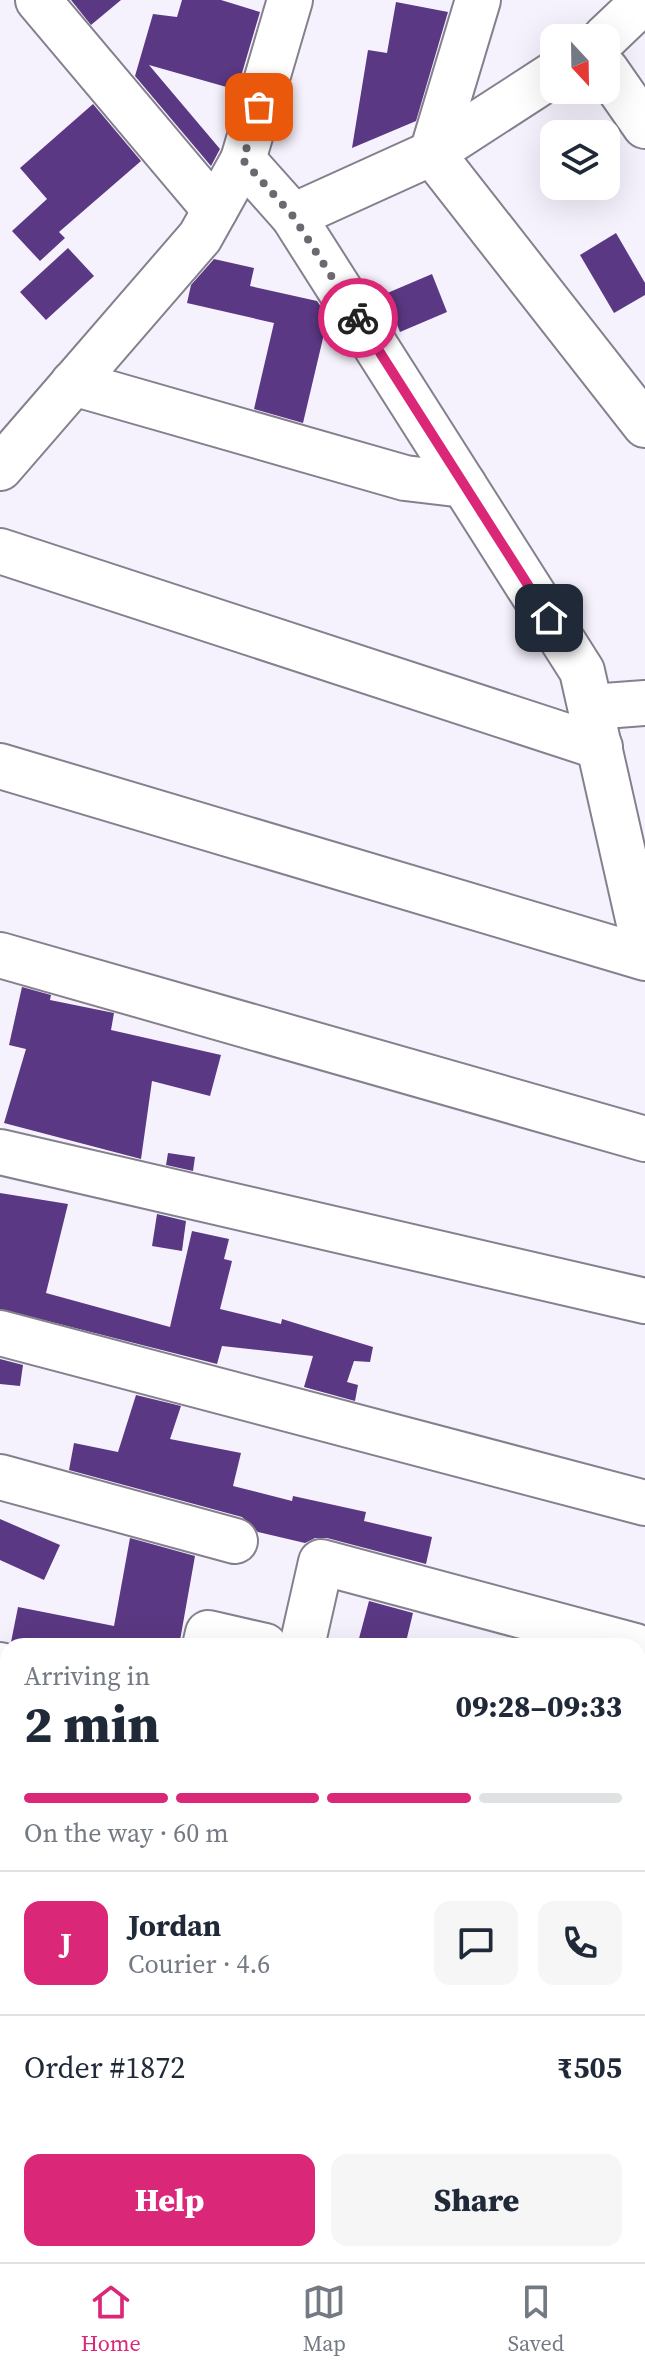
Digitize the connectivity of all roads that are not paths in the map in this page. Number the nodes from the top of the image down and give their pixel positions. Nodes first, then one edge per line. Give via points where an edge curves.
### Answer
1 (38, 0) edge
2 (290, 0) edge
3 (478, 0) edge
4 (645, 0) edge
5 (620, 24) edge
6 (540, 83) edge
7 (620, 90) edge
8 (645, 126) edge
9 (432, 153) junction
10 (243, 160) junction
11 (215, 210) junction
12 (293, 216) junction
13 (73, 383) junction
14 (645, 425) edge
15 (0, 468) edge
16 (464, 485) junction
17 (0, 551) edge
18 (645, 703) edge
19 (595, 727) junction
20 (0, 766) edge
21 (644, 946) edge
22 (0, 955) edge
23 (645, 1139) edge
24 (0, 1152) edge
25 (645, 1301) edge
26 (0, 1333) edge
27 (0, 1477) edge
28 (645, 1503) edge
29 (235, 1541) dead end
30 (207, 1638) edge
31 (230, 1638) edge
32 (304, 1638) edge
33 (607, 1638) edge

1 - 11 street
2 - 10 street
3 - 9 street
4 - 5 street
6 - 9 street
7 - 8 street
9 - 12 street
9 - 14 street
10 - 11 street
10 - 12 street
11 - 13 street via 200,237
12 - 16 street
13 - 15 street
13 - 16 street via 405,478
16 - 19 street via 582,671
17 - 19 street
18 - 19 street
19 - 21 street
20 - 21 street
22 - 23 street
24 - 25 street
26 - 28 street
27 - 29 street
30 - 31 street via 208,1633
32 - 33 street via 321,1562

